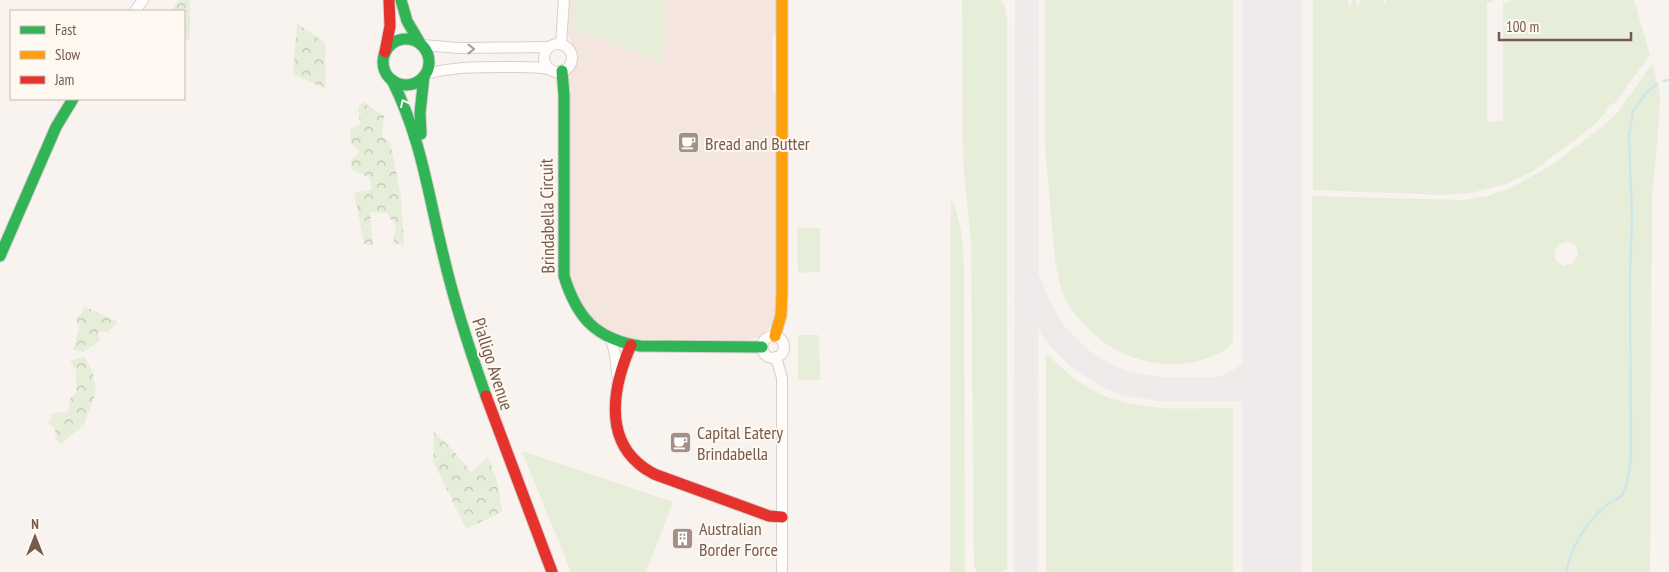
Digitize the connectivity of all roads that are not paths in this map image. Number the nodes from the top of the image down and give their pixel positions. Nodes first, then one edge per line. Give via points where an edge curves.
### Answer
1 (389, 0) edge
2 (401, 0) edge
3 (564, 0) edge
4 (782, 0) edge
5 (421, 44) junction
6 (561, 44) junction
7 (548, 48) junction
8 (385, 52) junction
9 (550, 69) junction
10 (562, 71) junction
11 (425, 75) junction
12 (392, 80) junction
13 (72, 100) edge
14 (422, 160) junction
15 (0, 256) edge
16 (775, 336) junction
17 (611, 339) junction
18 (631, 345) junction
19 (762, 347) junction
20 (776, 357) junction
21 (617, 380) junction
22 (782, 517) junction
23 (552, 572) edge
24 (782, 572) edge

1 - 8 street via 390,26
2 - 5 street via 405,15
3 - 6 street
4 - 16 street via 782,291 781,315
5 -> 7 street via 459,48
5 - 8 street via 398,40
5 - 11 street via 429,59
6 - 7 street
6 - 10 street via 568,47 572,57 568,67
7 - 9 street via 544,57
8 - 12 street via 385,70
9 - 10 street
9 - 11 street via 463,67 446,68
10 - 17 street, Brindabella Circuit via 564,276 577,310 594,328
11 - 12 street via 409,85
11 - 14 street, Pialligo Avenue via 420,113
14 -> 12 street, Pialligo Avenue via 406,106
13 - 15 street via 56,127
14 - 23 street, Pialligo Avenue via 449,280 471,353 499,436
16 - 19 street via 764,340
16 - 20 street via 782,341 784,348
17 - 18 street, Brindabella Circuit
17 - 21 street
18 - 19 street, Brindabella Circuit
18 - 21 street
19 - 20 street via 767,356
20 - 22 street via 782,378
21 - 22 street via 614,415 617,432 624,447 642,466 654,474 769,516
22 - 24 street

